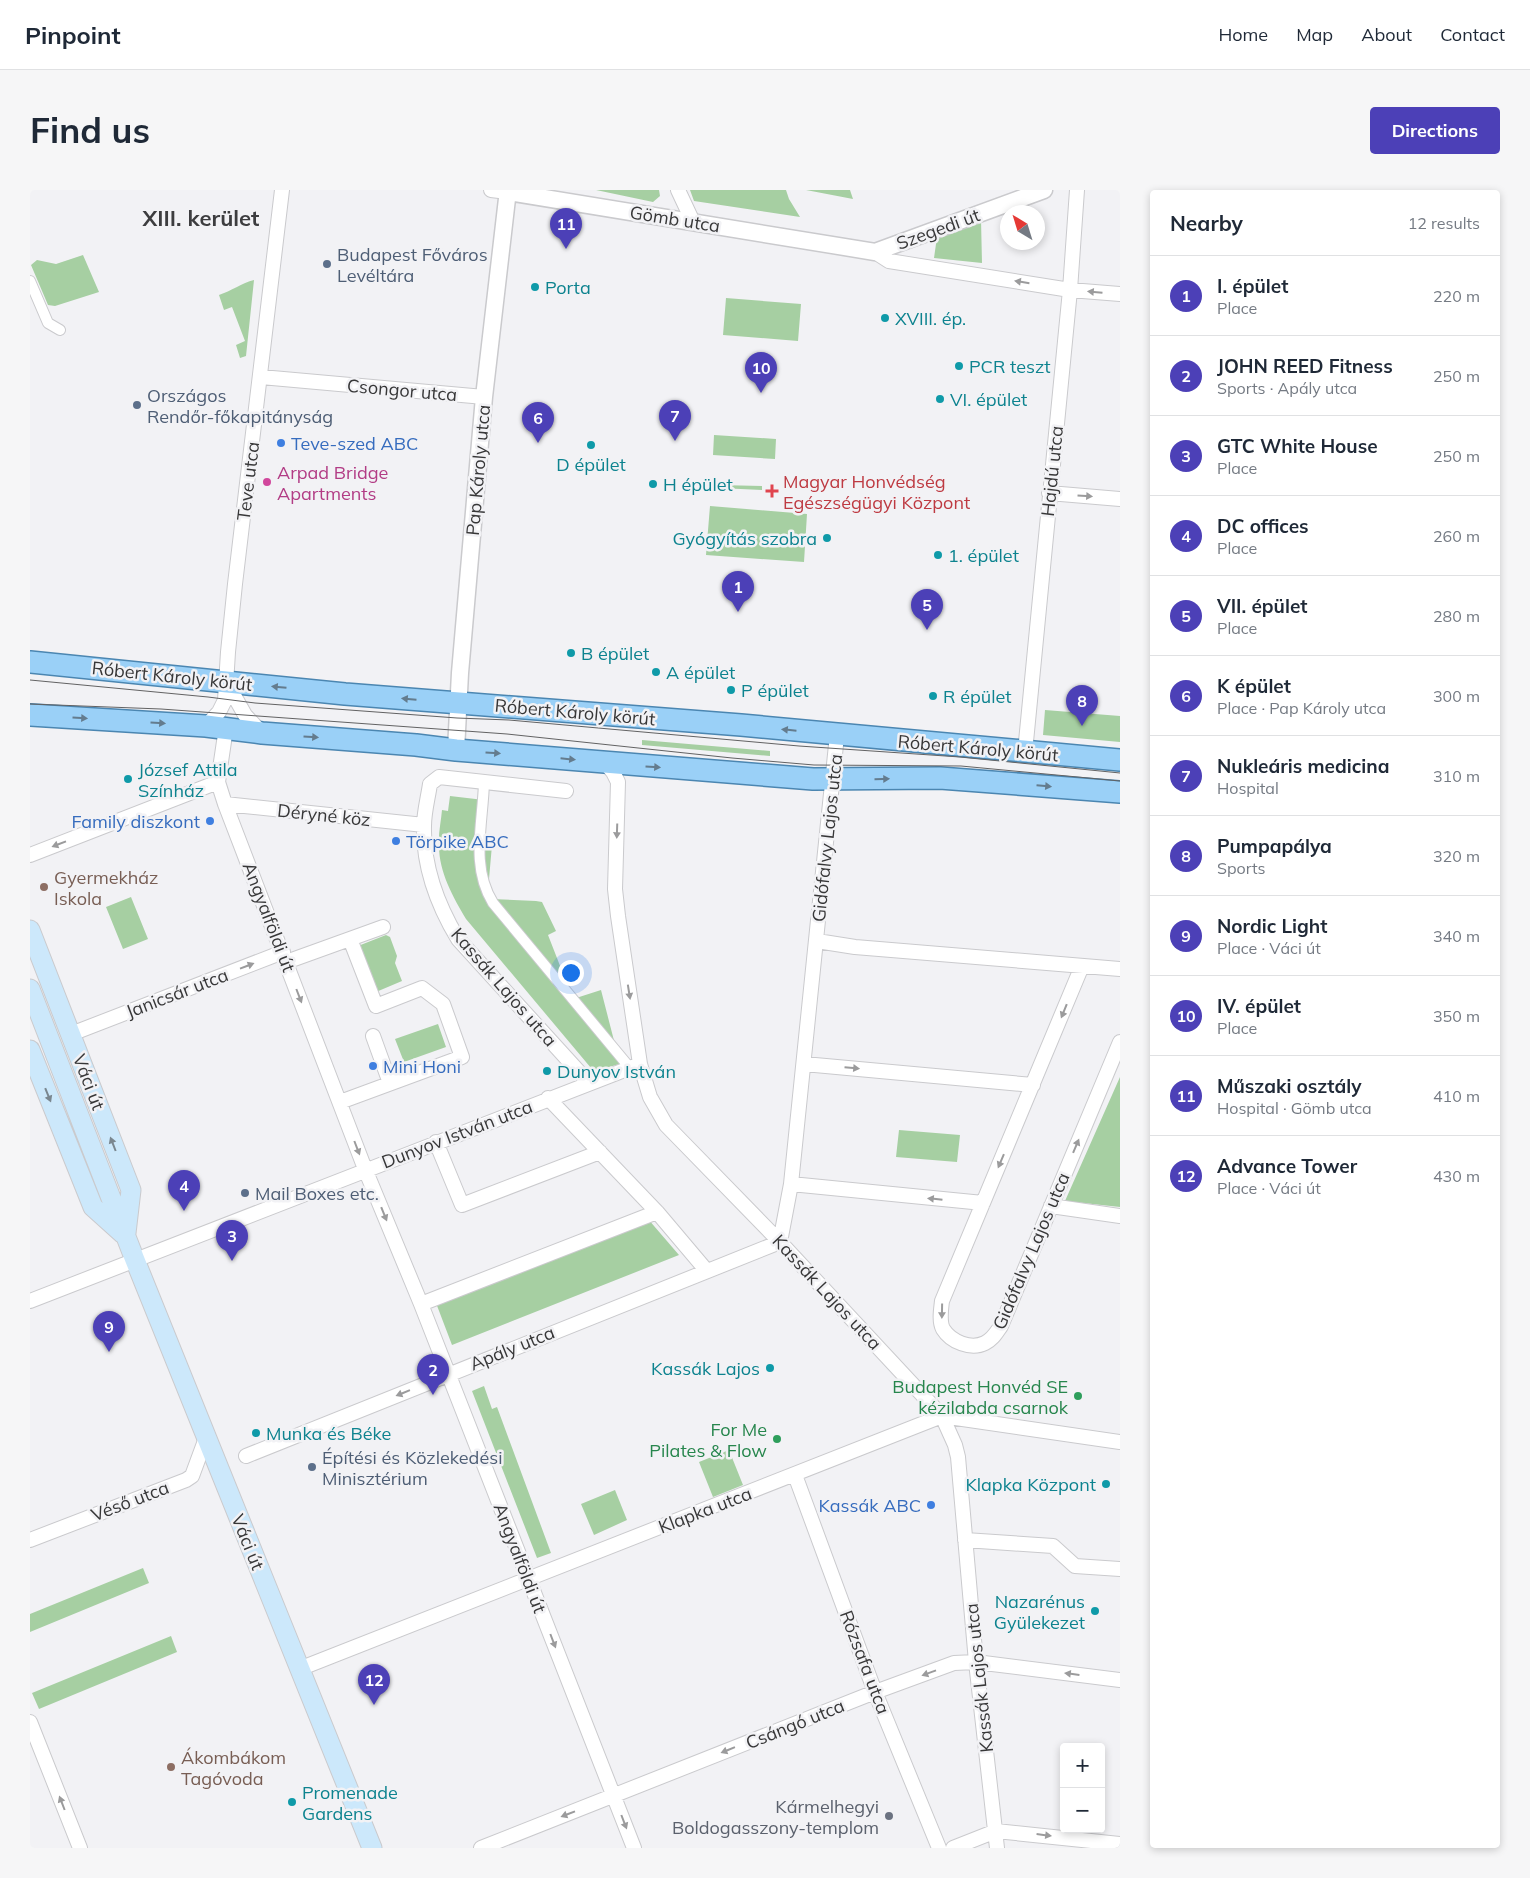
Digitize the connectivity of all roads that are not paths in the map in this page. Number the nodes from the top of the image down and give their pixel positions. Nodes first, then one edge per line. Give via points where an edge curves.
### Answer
1 (282, 190) edge
2 (678, 190) edge
3 (1044, 190) edge
4 (1078, 190) edge
5 (502, 191) edge
6 (693, 222) junction
7 (859, 249) joint
8 (875, 252) junction
9 (30, 281) edge
10 (1070, 290) junction
11 (1120, 294) edge
12 (60, 330) dead end
13 (261, 378) junction
14 (484, 398) junction
15 (1049, 493) junction
16 (1120, 499) edge
17 (30, 662) edge
18 (226, 682) junction
19 (458, 703) junction
20 (30, 715) edge
21 (216, 727) junction
22 (262, 733) junction
23 (837, 735) junction
24 (456, 750) junction
25 (1025, 752) junction
26 (1120, 760) edge
27 (605, 763) junction
28 (833, 780) junction
29 (218, 782) junction
30 (484, 782) junction
31 (566, 791) dead end
32 (1120, 792) edge
33 (225, 804) junction
34 (424, 826) junction
35 (30, 855) edge
36 (383, 927) dead end
37 (30, 930) edge
38 (350, 939) junction
39 (817, 941) junction
40 (284, 957) junction
41 (1082, 966) junction
42 (1120, 969) edge
43 (30, 989) edge
44 (71, 1034) junction
45 (373, 1036) dead end
46 (1120, 1042) edge
47 (30, 1050) edge
48 (804, 1064) junction
49 (635, 1066) junction
50 (390, 1083) junction
51 (589, 1083) junction
52 (1033, 1085) junction
53 (548, 1098) junction
54 (340, 1102) junction
55 (436, 1142) junction
56 (600, 1152) junction
57 (365, 1169) junction
58 (791, 1184) junction
59 (983, 1203) junction
60 (1051, 1206) junction
61 (657, 1212) junction
62 (1120, 1216) edge
63 (126, 1236) junction
64 (780, 1242) junction
65 (135, 1260) junction
66 (706, 1270) junction
67 (30, 1301) edge
68 (421, 1304) junction
69 (448, 1374) junction
70 (942, 1416) junction
71 (206, 1438) junction
72 (1120, 1442) edge
73 (246, 1456) dead end
74 (794, 1475) junction
75 (30, 1540) edge
76 (965, 1540) junction
77 (1120, 1569) edge
78 (528, 1579) junction
79 (976, 1662) junction
80 (299, 1669) junction
81 (1120, 1680) edge
82 (875, 1692) junction
83 (30, 1722) edge
84 (614, 1796) junction
85 (996, 1831) junction
86 (1120, 1844) edge
87 (80, 1848) edge
88 (372, 1848) edge
89 (481, 1848) edge
90 (634, 1848) edge
91 (939, 1848) edge
92 (953, 1848) edge
93 (997, 1848) edge

1 - 13 street, Teve utca
2 - 6 street
3 - 8 street, Szegedi út
4 - 10 street, Hajdú utca
5 - 6 street, Gömb utca
5 - 14 street, Pap Károly utca
6 - 7 street, Gömb utca
7 - 8 street, Szegedi út
10 -> 8 street via 889,261
9 - 12 street via 48,323
11 -> 10 street
10 - 15 street, Hajdú utca
13 - 14 street, Csongor utca
13 - 18 street, Teve utca
14 - 19 street, Pap Károly utca
15 -> 16 street
15 - 25 street, Hajdú utca
17 - 18 main road, Róbert Károly körút
19 -> 18 main road, Róbert Károly körút
18 - 21 street, Teve utca via 225,700
18 - 22 street via 245,715
23 -> 19 main road, Róbert Károly körút
19 - 24 street, Pap Károly utca
20 -> 21 main road, Róbert Károly körút
21 - 22 main road, Róbert Károly körút
21 - 29 street, Angyalföldi út
22 -> 24 main road, Róbert Károly körút
23 - 25 main road, Róbert Károly körút
23 - 28 street, Gidófalvy Lajos utca
24 -> 27 main road, Róbert Károly körút
25 - 26 main road, Róbert Károly körút
27 -> 28 main road, Róbert Károly körút
27 -> 49 street, Kassák Lajos utca via 618,782 615,889
28 -> 32 main road, Róbert Károly körút via 940,778
28 - 39 street, Gidófalvy Lajos utca
29 - 33 street, Angyalföldi út
29 -> 35 street
30 - 31 street, Kassák Lajos utca
30 - 34 street, Kassák Lajos utca via 439,777 430,784
30 - 49 street via 478,857 487,893
33 - 34 street, Déryné köz
33 - 40 street, Angyalföldi út
34 - 51 street, Kassák Lajos utca via 430,877 444,917 458,939
36 - 38 street, Janicsár utca
37 - 44 main road, Váci út
38 - 40 street, Janicsár utca
38 - 50 street via 376,1006 422,988 443,1004 462,1057
39 - 41 street, Gidófalvy Lajos utca
39 - 48 street, Gidófalvy Lajos utca
44 -> 40 street, Janicsár utca
40 -> 54 street, Angyalföldi út
41 - 42 street, Gidófalvy Lajos utca
41 -> 52 street, Gidófalvy Lajos utca
43 - 63 main road, Váci út
63 -> 44 main road, Váci út via 131,1190
45 - 50 street
60 -> 46 street, Gidófalvy Lajos utca
47 -> 63 main road, Váci út via 93,1207
48 -> 52 street
48 - 58 street, Gidófalvy Lajos utca
49 - 51 street, Dunyov István utca
49 - 64 street, Kassák Lajos utca via 666,1125
50 - 54 street
51 - 53 street, Dunyov István utca
52 -> 59 street, Gidófalvy Lajos utca
53 - 55 street, Dunyov István utca
53 - 56 street
54 -> 57 street, Angyalföldi út
55 - 56 street via 462,1205
55 - 57 street, Dunyov István utca
56 - 61 street
57 - 65 street, Dunyov István utca
57 -> 68 street, Angyalföldi út
59 -> 58 street
58 - 64 street, Gidófalvy Lajos utca
59 -> 60 street, Gidófalvy Lajos utca via 942,1302 942,1328 959,1343 972,1346 984,1344 1001,1326
60 - 62 street
61 - 66 street
61 - 68 street
63 - 65 main road, Váci út
64 - 66 street, Apály utca
64 - 70 street, Kassák Lajos utca
65 - 67 street, Dunyov István utca
65 - 71 main road, Váci út
66 - 69 street, Apály utca
68 - 69 street, Angyalföldi út
69 -> 73 street, Apály utca
69 - 78 street, Angyalföldi út
70 - 72 street
70 - 74 street, Klapka utca
70 - 76 street, Kassák Lajos utca via 958,1457
71 - 75 street, Véső utca via 192,1476
71 - 80 main road, Váci út
74 - 78 street, Klapka utca
74 - 82 street, Rózsafa utca
76 - 77 street via 1053,1546 1075,1566
76 - 79 street, Kassák Lajos utca
78 - 80 street, Klapka utca
78 -> 84 street, Angyalföldi út
81 -> 79 street, Csángó utca
79 -> 82 street, Csángó utca via 954,1664
79 - 85 street, Kassák Lajos utca
80 - 88 main road, Váci út
82 -> 84 street, Csángó utca
82 - 91 street, Rózsafa utca
87 -> 83 street
84 -> 89 street, Csángó utca
84 -> 90 street, Angyalföldi út
85 -> 86 street
85 - 92 street
85 - 93 street, Kassák Lajos utca

